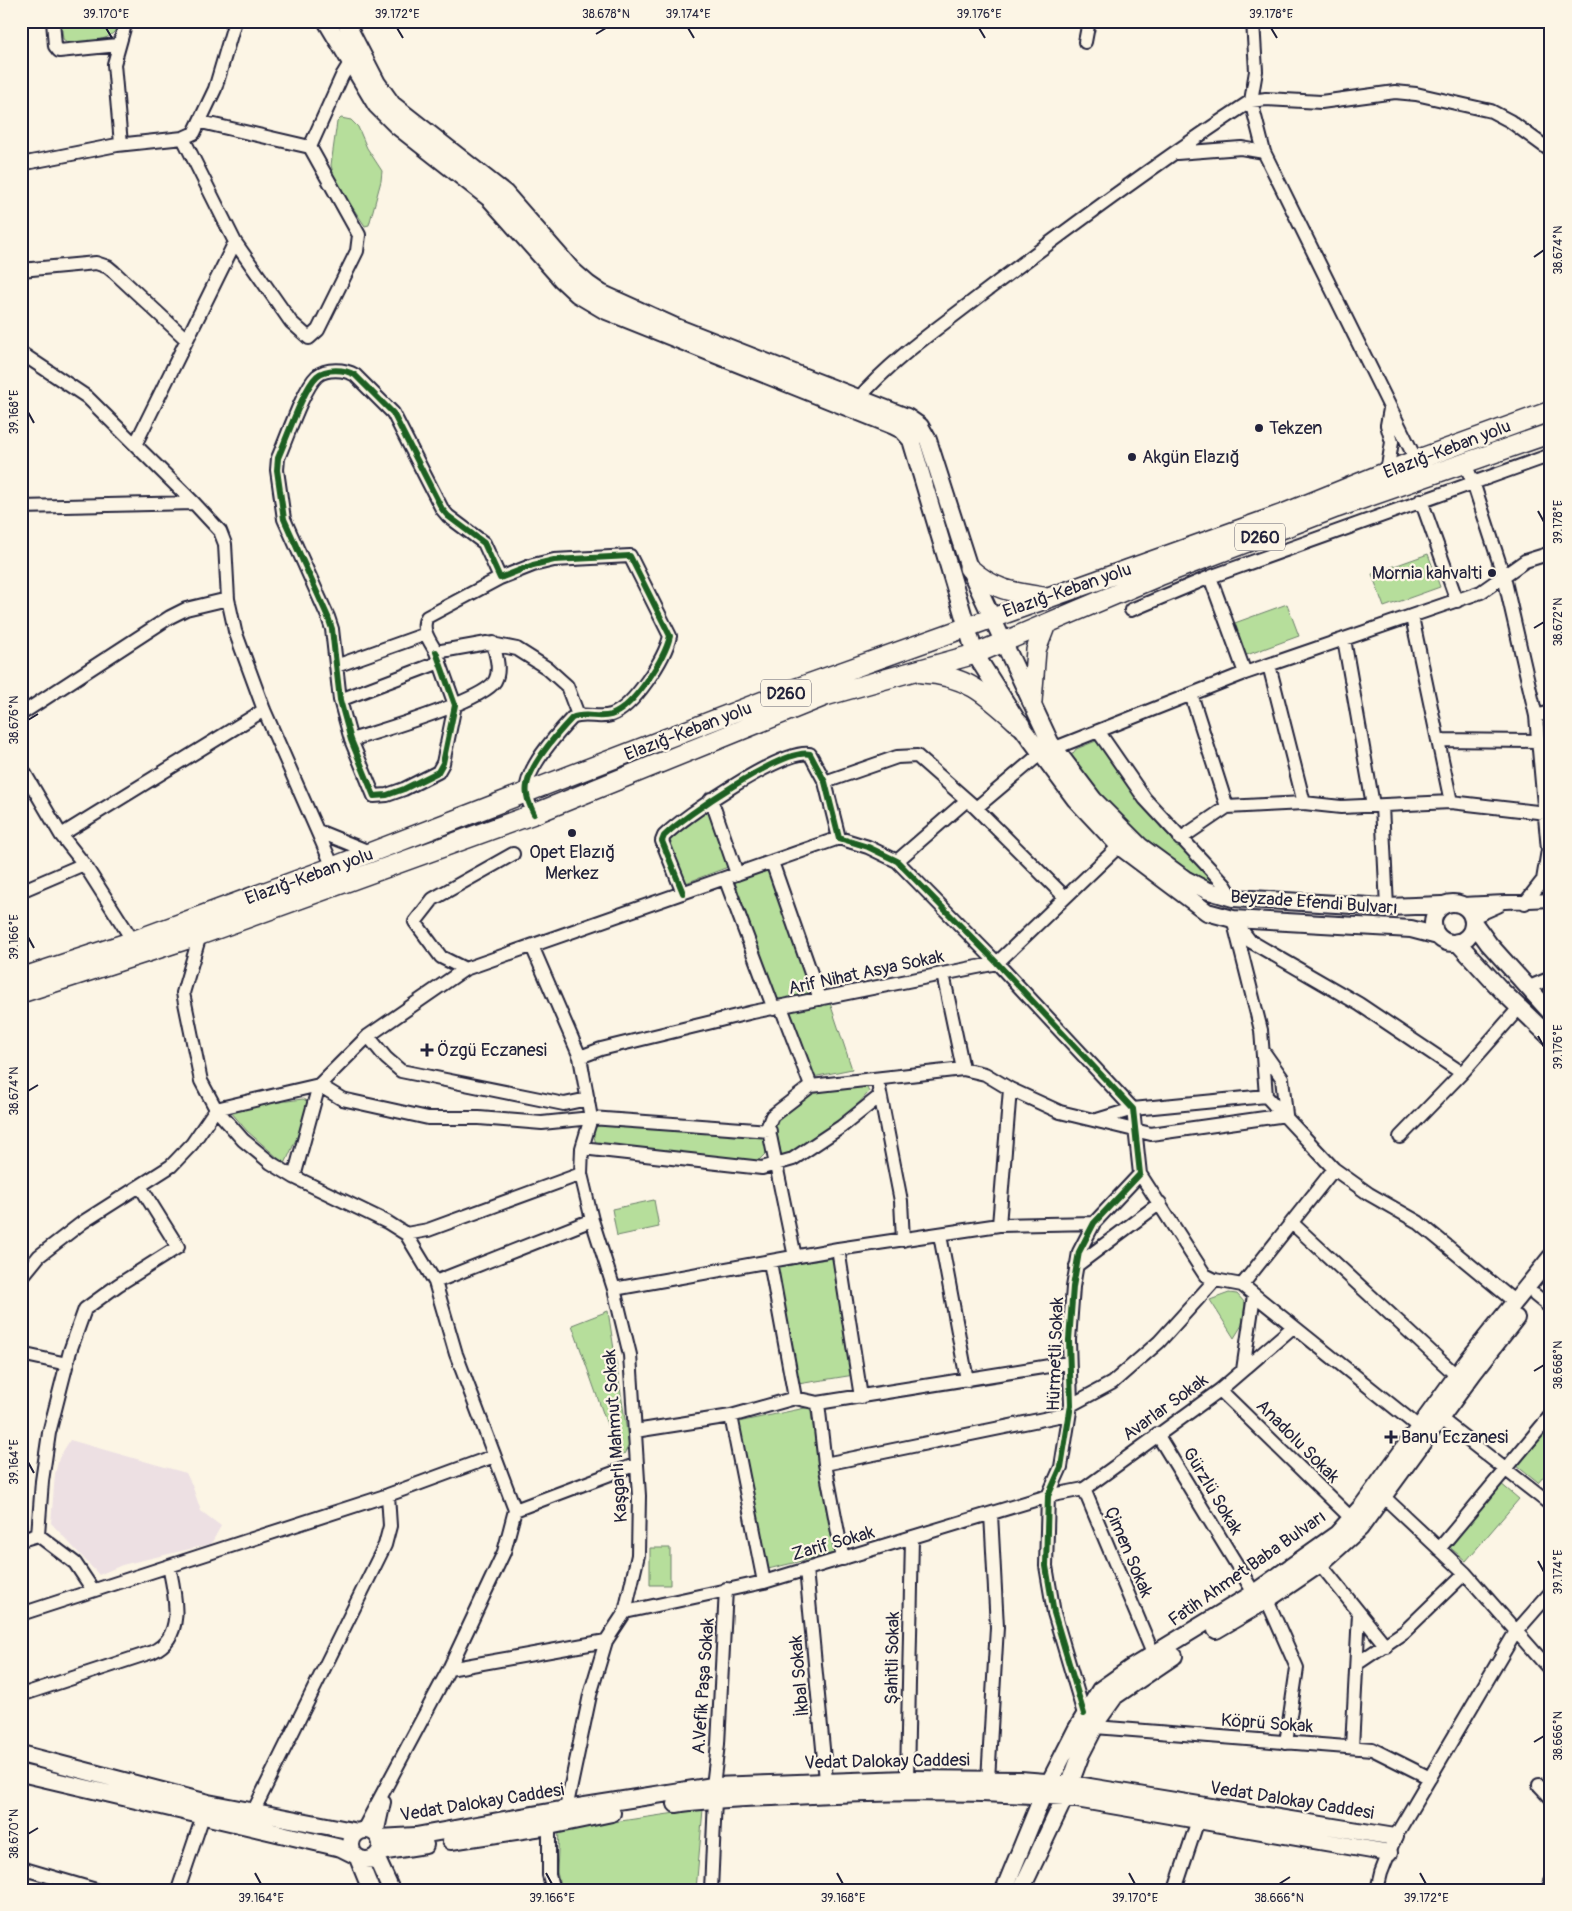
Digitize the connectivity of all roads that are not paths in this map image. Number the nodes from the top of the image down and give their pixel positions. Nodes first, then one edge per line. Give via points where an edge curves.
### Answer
1 (53, 21) edge
2 (126, 21) edge
3 (235, 21) edge
4 (326, 21) edge
5 (345, 21) edge
6 (1089, 21) edge
7 (1253, 21) edge
8 (1085, 42) dead end
9 (118, 45) junction
10 (350, 64) junction
11 (1251, 101) junction
12 (201, 122) junction
13 (183, 138) junction
14 (121, 144) junction
15 (310, 148) junction
16 (1551, 151) edge
17 (1264, 152) junction
18 (1177, 153) junction
19 (21, 164) edge
20 (235, 242) junction
21 (21, 270) edge
22 (187, 340) junction
23 (21, 353) edge
24 (858, 399) junction
25 (1390, 409) junction
26 (1551, 411) edge
27 (1551, 433) edge
28 (136, 443) junction
29 (1551, 454) edge
30 (1416, 460) junction
31 (1465, 464) junction
32 (1387, 472) junction
33 (1473, 482) junction
34 (1421, 500) junction
35 (194, 503) junction
36 (21, 507) edge
37 (1551, 553) edge
38 (969, 568) junction
39 (1210, 577) junction
40 (1504, 577) junction
41 (500, 578) junction
42 (1047, 598) junction
43 (228, 599) junction
44 (1457, 601) junction
45 (1131, 610) dead end
46 (993, 617) junction
47 (1412, 617) junction
48 (1046, 624) junction
49 (966, 626) junction
50 (426, 634) junction
51 (1344, 640) junction
52 (1003, 642) junction
53 (493, 643) junction
54 (975, 654) junction
55 (438, 657) junction
56 (1269, 665) junction
57 (336, 666) junction
58 (908, 673) junction
59 (1245, 673) junction
60 (1191, 694) junction
61 (340, 700) junction
62 (1032, 701) junction
63 (455, 704) junction
64 (264, 710) junction
65 (1551, 712) edge
66 (21, 714) edge
67 (578, 715) junction
68 (1536, 716) junction
69 (1020, 725) junction
70 (1098, 731) junction
71 (351, 740) junction
72 (1438, 740) junction
73 (1538, 741) junction
74 (1047, 751) junction
75 (21, 768) edge
76 (825, 782) junction
77 (526, 794) junction
78 (711, 799) junction
79 (1304, 802) junction
80 (1451, 802) junction
81 (971, 804) junction
82 (1378, 806) junction
83 (1227, 807) junction
84 (1546, 813) junction
85 (534, 814) junction
86 (318, 831) junction
87 (61, 835) junction
88 (839, 838) junction
89 (1180, 839) junction
90 (1119, 846) junction
91 (372, 853) junction
92 (513, 854) dead end
93 (1549, 854) edge
94 (897, 861) junction
95 (772, 862) junction
96 (84, 864) junction
97 (333, 867) junction
98 (731, 876) junction
99 (21, 891) edge
100 (683, 893) junction
101 (1065, 897) junction
102 (1233, 898) junction
103 (1551, 900) edge
104 (1505, 903) junction
105 (1525, 903) junction
106 (1462, 904) junction
107 (1442, 906) junction
108 (1387, 907) junction
109 (1233, 919) junction
110 (1473, 920) junction
111 (200, 935) junction
112 (1438, 936) junction
113 (132, 941) junction
114 (1457, 942) junction
115 (1245, 944) junction
116 (532, 946) junction
117 (997, 963) junction
118 (465, 969) junction
119 (943, 974) junction
120 (21, 978) edge
121 (1551, 978) edge
122 (1527, 988) junction
123 (21, 993) edge
124 (820, 998) junction
125 (777, 1008) junction
126 (1519, 1008) junction
127 (1551, 1013) edge
128 (368, 1036) junction
129 (1551, 1038) edge
130 (1264, 1051) junction
131 (580, 1057) junction
132 (963, 1068) junction
133 (1462, 1073) junction
134 (877, 1079) junction
135 (319, 1085) junction
136 (811, 1086) junction
137 (1010, 1089) junction
138 (880, 1096) junction
139 (1266, 1096) junction
140 (588, 1099) junction
141 (1133, 1109) junction
142 (216, 1110) junction
143 (1286, 1115) junction
144 (591, 1118) junction
145 (1097, 1120) junction
146 (1135, 1130) junction
147 (770, 1131) junction
148 (1400, 1137) dead end
149 (582, 1148) junction
150 (775, 1163) junction
151 (1334, 1169) junction
152 (581, 1174) junction
153 (1140, 1174) junction
154 (294, 1177) junction
155 (140, 1186) junction
156 (1160, 1203) junction
157 (592, 1220) junction
158 (1094, 1223) junction
159 (1292, 1223) junction
160 (999, 1225) junction
161 (406, 1234) junction
162 (940, 1235) junction
163 (903, 1240) junction
164 (838, 1250) junction
165 (795, 1257) junction
166 (1551, 1257) edge
167 (770, 1262) junction
168 (1076, 1266) junction
169 (1551, 1273) edge
170 (21, 1278) edge
171 (1216, 1280) junction
172 (435, 1282) junction
173 (1242, 1286) junction
174 (614, 1289) junction
175 (1254, 1295) junction
176 (1534, 1295) junction
177 (1515, 1302) junction
178 (1551, 1308) edge
179 (1294, 1327) junction
180 (21, 1354) edge
181 (1068, 1363) junction
182 (67, 1364) junction
183 (1243, 1370) junction
184 (1457, 1376) junction
185 (967, 1380) junction
186 (1220, 1390) junction
187 (861, 1397) junction
188 (796, 1398) junction
189 (818, 1403) junction
190 (1070, 1410) junction
191 (1551, 1415) edge
192 (731, 1416) junction
193 (1441, 1419) junction
194 (1420, 1428) junction
195 (635, 1431) junction
196 (1157, 1434) junction
197 (494, 1456) junction
198 (637, 1464) junction
199 (825, 1464) junction
200 (1506, 1470) junction
201 (1084, 1488) junction
202 (388, 1494) junction
203 (1048, 1496) junction
204 (1384, 1497) junction
205 (1551, 1505) edge
206 (515, 1510) junction
207 (991, 1514) junction
208 (1351, 1518) junction
209 (38, 1535) junction
210 (912, 1538) junction
211 (21, 1540) edge
212 (1439, 1549) junction
213 (843, 1559) junction
214 (1320, 1564) junction
215 (169, 1566) junction
216 (806, 1569) junction
217 (1465, 1573) junction
218 (764, 1582) junction
219 (726, 1589) junction
220 (93, 1590) junction
221 (1551, 1592) edge
222 (1260, 1596) junction
223 (625, 1612) junction
224 (1359, 1613) junction
225 (21, 1614) edge
226 (1515, 1633) junction
227 (606, 1641) junction
228 (1386, 1646) junction
229 (1154, 1656) junction
230 (1358, 1662) junction
231 (449, 1669) junction
232 (1551, 1671) edge
233 (21, 1695) edge
234 (1084, 1714) junction
235 (1095, 1727) junction
236 (1286, 1743) junction
237 (1352, 1747) junction
238 (21, 1754) edge
239 (21, 1773) edge
240 (1430, 1778) junction
241 (906, 1779) junction
242 (826, 1780) junction
243 (988, 1780) junction
244 (1539, 1785) dead end
245 (1047, 1789) junction
246 (1068, 1790) junction
247 (714, 1793) junction
248 (1551, 1798) edge
249 (566, 1809) junction
250 (253, 1812) junction
251 (203, 1816) junction
252 (1198, 1820) junction
253 (549, 1826) junction
254 (1395, 1837) junction
255 (372, 1840) junction
256 (1389, 1853) junction
257 (356, 1856) junction
258 (21, 1868) edge
259 (1551, 1882) edge
260 (96, 1890) edge
261 (178, 1890) edge
262 (371, 1890) edge
263 (390, 1890) edge
264 (553, 1890) edge
265 (711, 1890) edge
266 (1004, 1890) edge
267 (1021, 1890) edge
268 (1175, 1890) edge
269 (1378, 1890) edge
270 (1548, 1890) edge

1 - 9 street via 55,46 59,51
2 - 9 street
3 - 12 street
4 - 10 main road
5 - 24 main road, Beyzade Efendi Bulvarı via 377,83 392,104 505,193 572,270 600,293 676,327
6 - 8 street
7 - 11 street via 1256,71
9 - 14 street via 114,64
10 - 15 street
10 - 49 main road, Beyzade Efendi Bulvarı via 380,110 490,199 577,294 604,310 894,426 909,436
11 - 16 street via 1321,102 1395,92 1416,94 1491,111
11 - 17 street
11 - 18 street
12 - 13 street via 194,133
12 - 15 street
13 - 14 street
13 - 20 street
14 - 19 street
15 - 20 street via 359,241 357,251 313,337 304,335 291,322
17 - 18 street via 1241,148
17 - 25 street
18 - 24 street via 1047,245 904,354
20 - 22 street
21 - 22 street via 102,264
22 - 28 street
23 - 28 street via 74,387
24 - 38 main road, Beyzade Efendi Bulvarı via 907,417 920,426 928,440
25 - 30 street
25 - 32 street via 1387,424 1392,442
26 - 30 highway, Elazığ-Keban yolu / D260
27 - 31 highway, Elazığ-Keban yolu / D260
28 - 35 street
29 - 33 street
30 - 32 highway, Elazığ-Keban yolu / D260
31 - 33 street
31 - 48 highway, Elazığ-Keban yolu / D260 via 1336,508 1158,576
32 - 42 highway, Elazığ-Keban yolu / D260 via 1283,514
33 - 34 street
33 - 40 street
34 - 39 street
34 - 44 street
35 - 36 street
35 - 43 street via 213,521 225,544
37 - 40 street via 1525,562
38 - 42 highway via 1002,590
38 - 46 main road, Beyzade Efendi Bulvarı
39 - 45 street
39 - 59 street
40 - 44 street via 1481,592
40 - 68 street
41 - 50 street via 427,617 424,622
41 - 57 street via 484,543 442,509 392,413 355,374 348,371 319,374 309,388 278,458 277,470 284,519 328,616
41 - 67 street via 554,560 630,556 670,636 668,646 635,696 622,708 611,715
42 - 46 highway, Elazığ-Keban yolu / D260
43 - 64 street via 235,631
43 - 66 street via 186,609 170,617
44 - 47 street
46 - 49 highway, Elazığ-Keban yolu / D260
46 - 52 main road, Beyzade Efendi Bulvarı
47 - 51 street
47 - 72 street
48 - 52 highway, Elazığ-Keban yolu / D260
48 - 62 highway via 1036,650
49 - 54 main road, Beyzade Efendi Bulvarı
49 - 77 highway, Elazığ-Keban yolu / D260
50 - 55 street
50 - 57 street
51 - 56 street
51 - 82 street
52 - 54 highway, Elazığ-Keban yolu / D260
52 - 62 main road, Beyzade Efendi Bulvarı
53 - 55 street via 472,644
53 - 63 street via 498,672 494,682 477,696
53 - 67 street via 517,649 556,674 570,691
54 - 58 highway, Elazığ-Keban yolu / D260
54 - 69 main road, Beyzade Efendi Bulvarı
55 - 61 street
55 - 63 street
56 - 59 street
56 - 79 street
57 - 61 street
58 - 69 highway via 946,675 974,685
58 - 85 highway, Elazığ-Keban yolu / D260 via 825,696
59 - 60 street
60 - 70 street
60 - 83 street
61 - 71 street
62 - 74 main road, Beyzade Efendi Bulvarı
63 - 71 street
63 - 71 street via 443,763 438,772 387,796 374,796 370,792
64 - 86 street
64 - 87 street
65 - 68 street
67 - 77 street via 536,763
68 - 73 street
69 - 74 main road, Beyzade Efendi Bulvarı
70 - 74 street
70 - 89 street via 1145,799
72 - 73 street
72 - 80 street
73 - 84 street
74 - 81 street
74 - 90 main road, Beyzade Efendi Bulvarı via 1074,799
74 - 102 main road, Beyzade Efendi Bulvarı via 1140,846 1185,879
75 - 87 street
76 - 78 street via 813,757 805,753 784,759
76 - 81 street via 883,761 916,756
76 - 88 street
77 - 85 street
77 - 91 highway, Elazığ-Keban yolu / D260
78 - 98 street
78 - 100 street via 662,841
79 - 82 street via 1341,808
79 - 83 street
80 - 82 street
80 - 84 street
81 - 94 street
81 - 101 street
82 - 108 street
83 - 89 street
84 - 93 street
85 - 111 highway, Elazığ-Keban yolu / D260
86 - 91 street
86 - 97 street
87 - 96 street
88 - 94 street
88 - 95 street
89 - 102 street via 1225,885
90 - 101 street
90 - 109 main road, Beyzade Efendi Bulvarı via 1207,912
91 - 97 highway, Elazığ-Keban yolu / D260
92 - 118 street via 433,899 415,922 441,957
93 - 105 street via 1544,880
94 - 117 street
95 - 98 street
95 - 124 street
96 - 99 street
96 - 113 street
97 - 113 highway, Elazığ-Keban yolu / D260
98 - 100 street
98 - 125 street
100 - 116 street
101 - 117 street
102 - 108 main road, Beyzade Efendi Bulvarı
103 - 105 street
104 - 105 street
104 - 106 street
104 - 110 street
106 - 107 main road via 1452,902
106 - 110 main road
107 - 108 main road, Beyzade Efendi Bulvarı
107 - 112 main road via 1437,910 1433,923
109 - 112 main road, Beyzade Efendi Bulvarı via 1411,929
109 - 115 street
110 - 114 main road via 1469,935
110 - 122 main road
111 - 123 highway, Elazığ-Keban yolu / D260
111 - 142 street via 183,993 202,1080
112 - 114 main road via 1446,942
113 - 120 highway, Elazığ-Keban yolu / D260
114 - 126 main road
115 - 130 street
115 - 133 street via 1359,1004
116 - 118 street
116 - 131 street, Kaşgarlı Mahmut Sokak
117 - 119 street, Arif Nihat Asya Sokak
117 - 141 street
118 - 128 street
119 - 124 street, Arif Nihat Asya Sokak
119 - 132 street
121 - 122 street
122 - 127 main road
124 - 125 street, Arif Nihat Asya Sokak
125 - 131 street, Arif Nihat Asya Sokak via 601,1048
125 - 136 street
126 - 129 main road
126 - 133 street
128 - 135 street
128 - 140 street via 401,1070 564,1104
130 - 139 street
130 - 143 street via 1282,1078
131 - 140 street, Kaşgarlı Mahmut Sokak
132 - 134 street
132 - 137 street via 985,1074
133 - 148 street
134 - 136 street
134 - 138 street
135 - 142 street
135 - 144 street via 342,1099 428,1118 542,1123
135 - 154 street
136 - 147 street via 772,1116 768,1126
137 - 145 street via 1060,1112
137 - 160 street
138 - 150 street via 793,1159
138 - 163 street via 901,1201
139 - 141 street
139 - 143 street
140 - 144 street, Kaşgarlı Mahmut Sokak
141 - 145 street
141 - 146 street
142 - 154 street via 243,1140
142 - 155 street via 192,1144 171,1166
143 - 146 street via 1151,1134
143 - 151 street
144 - 147 street
144 - 149 street, Kaşgarlı Mahmut Sokak
145 - 146 street
146 - 153 street
147 - 150 street
149 - 150 street via 762,1168
149 - 152 street, Kaşgarlı Mahmut Sokak
150 - 165 street
151 - 159 street
151 - 177 street via 1418,1222
152 - 157 street, Kaşgarlı Mahmut Sokak
152 - 161 street via 428,1230
153 - 156 street
153 - 158 street, Hürmetli Sokak
154 - 161 street
155 - 170 street via 83,1222 39,1256
155 - 182 street via 178,1247 85,1309
156 - 168 street
156 - 171 street via 1205,1275
157 - 172 street
157 - 174 street, Kaşgarlı Mahmut Sokak
158 - 160 street
158 - 168 street, Hürmetli Sokak via 1079,1252
159 - 173 street
159 - 184 street
160 - 162 street
161 - 172 street
162 - 163 street
162 - 185 street
163 - 164 street
164 - 165 street
164 - 187 street
165 - 167 street
166 - 177 main road, Fatih Ahmet Baba Bulvarı
167 - 174 street
167 - 188 street
168 - 181 street, Hürmetli Sokak
169 - 176 main road, Fatih Ahmet Baba Bulvarı
171 - 173 street
171 - 190 street via 1159,1342 1112,1383
172 - 197 street via 456,1354
173 - 175 street
174 - 195 street, Kaşgarlı Mahmut Sokak via 630,1355
175 - 179 street
175 - 183 street
176 - 178 street
176 - 193 main road, Fatih Ahmet Baba Bulvarı
177 - 184 main road, Fatih Ahmet Baba Bulvarı
179 - 183 street, Avarlar Sokak
179 - 194 street
180 - 182 street
181 - 185 street
181 - 190 street, Hürmetli Sokak
182 - 209 street via 49,1433
183 - 186 street, Avarlar Sokak
184 - 194 main road, Fatih Ahmet Baba Bulvarı
185 - 187 street
186 - 196 street, Avarlar Sokak
186 - 208 street, Anadolu Sokak
187 - 189 street
188 - 189 street
188 - 192 street
189 - 199 street
190 - 199 street
190 - 203 street, Hürmetli Sokak via 1060,1467
191 - 200 street
192 - 195 street
192 - 218 street
193 - 200 street
193 - 204 main road, Fatih Ahmet Baba Bulvarı
194 - 208 main road, Fatih Ahmet Baba Bulvarı
195 - 198 street, Kaşgarlı Mahmut Sokak
196 - 201 street, Avarlar Sokak
196 - 222 street, Gürzlü Sokak
197 - 202 street
197 - 206 street
198 - 206 street
198 - 223 street, Kaşgarlı Mahmut Sokak via 638,1555
199 - 213 street
200 - 205 street
200 - 212 street
201 - 203 street, Avarlar Sokak
201 - 229 street, Çimen Sokak
202 - 215 street
202 - 250 street via 390,1526 385,1545
203 - 207 street, Zarif Sokak
203 - 234 street, Hürmetli Sokak via 1046,1566 1054,1612
204 - 212 street
204 - 214 main road, Fatih Ahmet Baba Bulvarı via 1360,1528
206 - 231 street via 504,1552
207 - 210 street, Zarif Sokak
207 - 243 street via 997,1626
208 - 222 main road, Fatih Ahmet Baba Bulvarı
209 - 211 street
209 - 220 street via 75,1563
210 - 213 street, Zarif Sokak
210 - 241 street, Şahitli Sokak
212 - 217 street
213 - 216 street, Zarif Sokak
214 - 222 main road, Fatih Ahmet Baba Bulvarı
214 - 224 street
215 - 220 street
215 - 233 street via 175,1593 175,1625 165,1645
216 - 218 street, Zarif Sokak
216 - 242 street, İkbal Sokak
217 - 226 street
217 - 228 street via 1441,1599
218 - 219 street, Zarif Sokak
219 - 223 street, Zarif Sokak
219 - 247 street, A.Vefik Paşa Sokak
220 - 225 street
221 - 226 street
222 - 229 main road, Fatih Ahmet Baba Bulvarı
222 - 235 main road, Fatih Ahmet Baba Bulvarı via 1225,1624 1115,1696
222 - 236 street, Gürzlü Sokak via 1297,1668
223 - 227 street, Kaşgarlı Mahmut Sokak
224 - 228 street
224 - 230 street
226 - 232 street
226 - 240 street
227 - 231 street
227 - 249 street, Kaşgarlı Mahmut Sokak via 590,1695
228 - 230 street
229 - 234 main road, Fatih Ahmet Baba Bulvarı via 1100,1690
230 - 237 street
231 - 255 street via 388,1787
234 - 245 main road, Fatih Ahmet Baba Bulvarı
235 - 236 street, Köprü Sokak
235 - 246 main road, Fatih Ahmet Baba Bulvarı
236 - 237 street, Köprü Sokak
237 - 240 street, Köprü Sokak via 1372,1749
238 - 250 main road, Vedat Dalokay Caddesi
239 - 251 main road
240 - 254 street
241 - 242 main road, Vedat Dalokay Caddesi
241 - 243 main road, Vedat Dalokay Caddesi
242 - 247 main road, Vedat Dalokay Caddesi
243 - 245 main road, Vedat Dalokay Caddesi
244 - 248 street
245 - 246 main road, Vedat Dalokay Caddesi
245 - 247 main road, Vedat Dalokay Caddesi
245 - 266 main road, Fatih Ahmet Baba Bulvarı
246 - 252 main road, Vedat Dalokay Caddesi
246 - 254 main road, Vedat Dalokay Caddesi
246 - 267 main road, Fatih Ahmet Baba Bulvarı
247 - 249 main road, Vedat Dalokay Caddesi
247 - 253 main road, Vedat Dalokay Caddesi
247 - 265 street, A.Vefik Paşa Sokak
249 - 255 main road, Vedat Dalokay Caddesi via 416,1836
250 - 255 main road, Vedat Dalokay Caddesi
251 - 257 main road via 341,1848
251 - 261 street
252 - 256 main road, Vedat Dalokay Caddesi
252 - 268 street
253 - 255 main road, Vedat Dalokay Caddesi
253 - 264 street via 549,1875
254 - 256 street
255 - 257 main road via 367,1860
255 - 257 main road via 351,1844
255 - 263 main road
256 - 269 street
257 - 262 main road
258 - 260 street
259 - 270 street

